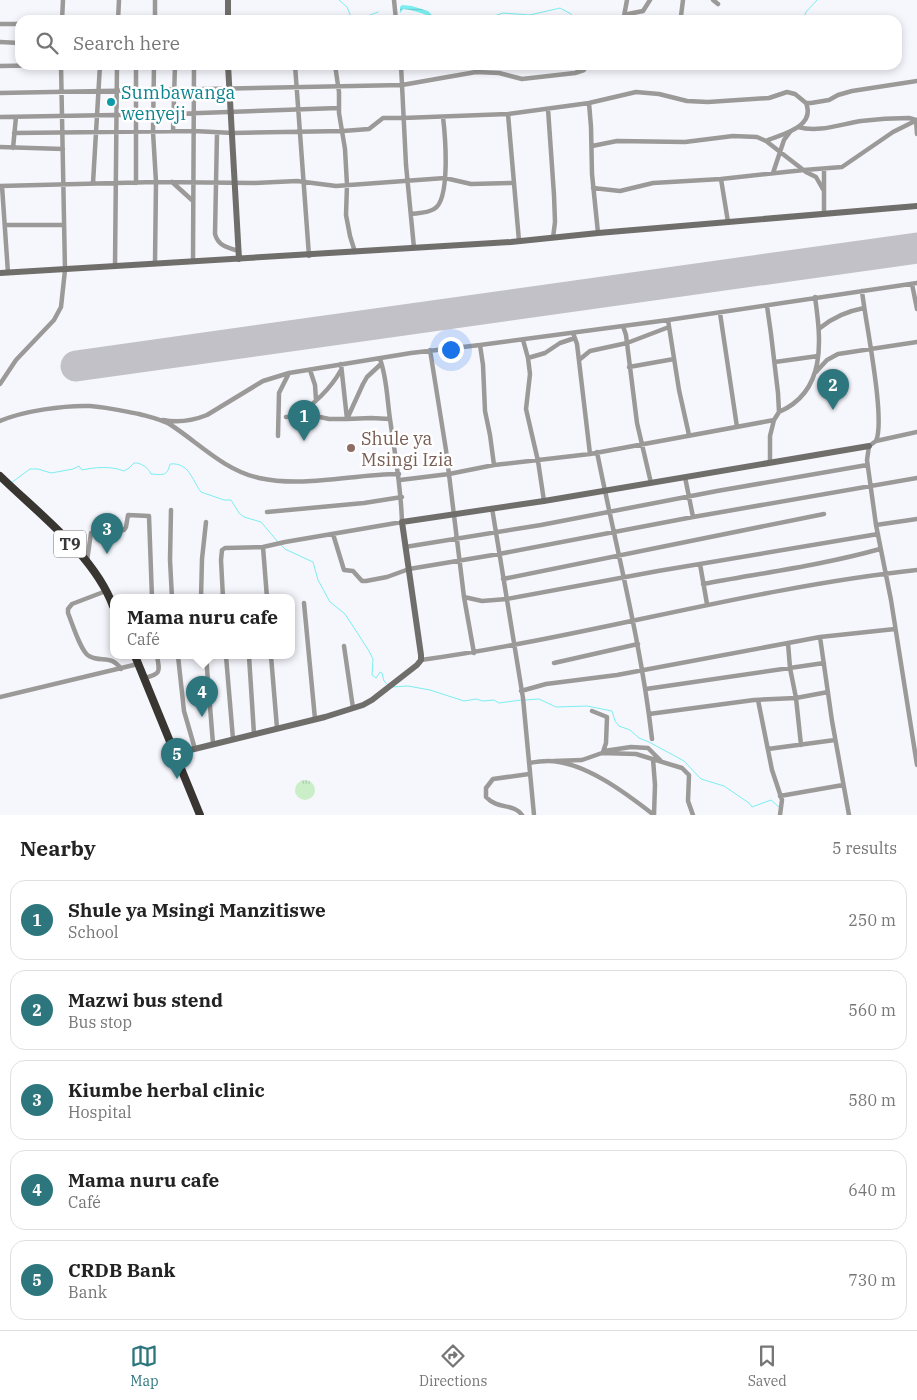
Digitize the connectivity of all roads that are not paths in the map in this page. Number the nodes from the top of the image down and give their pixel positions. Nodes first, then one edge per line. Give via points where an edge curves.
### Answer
1 (62, 0) edge
2 (119, 0) edge
3 (156, 0) edge
4 (228, 0) edge
5 (394, 0) edge
6 (627, 0) edge
7 (650, 0) edge
8 (683, 0) edge
9 (713, 0) edge
10 (718, 4) dead end
11 (62, 15) edge
12 (118, 15) edge
13 (155, 15) edge
14 (228, 15) edge
15 (395, 15) edge
16 (624, 15) edge
17 (632, 15) edge
18 (680, 15) edge
19 (0, 24) edge
20 (15, 24) edge
21 (0, 42) edge
22 (15, 43) edge
23 (0, 66) edge
24 (15, 66) edge
25 (61, 70) edge
26 (100, 70) edge
27 (117, 70) edge
28 (136, 70) edge
29 (154, 70) edge
30 (175, 70) edge
31 (194, 70) edge
32 (228, 70) edge
33 (296, 70) edge
34 (336, 70) edge
35 (401, 70) edge
36 (584, 70) edge
37 (917, 81) edge
38 (402, 85) junction
39 (338, 87) junction
40 (297, 88) junction
41 (230, 89) junction
42 (136, 90) junction
43 (154, 90) junction
44 (174, 90) junction
45 (194, 90) junction
46 (99, 91) junction
47 (117, 91) junction
48 (62, 92) junction
49 (0, 93) edge
50 (588, 103) junction
51 (806, 103) junction
52 (338, 108) junction
53 (300, 109) junction
54 (548, 109) junction
55 (231, 112) junction
56 (194, 113) junction
57 (135, 114) junction
58 (154, 114) junction
59 (172, 114) junction
60 (508, 114) junction
61 (117, 115) junction
62 (96, 116) junction
63 (0, 117) edge
64 (16, 117) junction
65 (62, 117) junction
66 (443, 117) junction
67 (403, 118) junction
68 (917, 120) edge
69 (796, 127) junction
70 (173, 131) junction
71 (194, 131) junction
72 (302, 131) junction
73 (343, 131) junction
74 (63, 132) junction
75 (96, 132) junction
76 (118, 132) junction
77 (135, 132) junction
78 (153, 132) junction
79 (14, 133) junction
80 (217, 133) junction
81 (233, 133) junction
82 (917, 134) edge
83 (785, 137) junction
84 (766, 140) junction
85 (592, 146) junction
86 (0, 147) edge
87 (773, 147) junction
88 (13, 148) junction
89 (63, 150) junction
90 (779, 152) junction
91 (824, 169) junction
92 (804, 170) junction
93 (773, 173) junction
94 (445, 178) junction
95 (721, 179) junction
96 (408, 180) junction
97 (136, 182) junction
98 (156, 182) junction
99 (172, 182) junction
100 (193, 182) junction
101 (215, 182) junction
102 (303, 182) junction
103 (93, 183) junction
104 (117, 183) junction
105 (236, 183) junction
106 (514, 183) junction
107 (63, 184) junction
108 (347, 185) junction
109 (1, 186) edge
110 (593, 188) junction
111 (824, 190) junction
112 (193, 202) junction
113 (917, 206) edge
114 (411, 214) junction
115 (824, 214) junction
116 (2, 217) edge
117 (728, 222) junction
118 (5, 225) junction
119 (64, 225) junction
120 (598, 233) junction
121 (553, 238) junction
122 (519, 241) junction
123 (414, 248) junction
124 (239, 252) junction
125 (355, 252) junction
126 (309, 256) junction
127 (239, 259) junction
128 (193, 260) junction
129 (155, 263) junction
130 (115, 266) junction
131 (65, 270) junction
132 (0, 273) edge
133 (8, 273) junction
134 (915, 283) edge
135 (862, 291) junction
136 (815, 297) junction
137 (767, 306) junction
138 (864, 308) junction
139 (917, 309) edge
140 (720, 313) junction
141 (668, 320) junction
142 (623, 326) junction
143 (669, 327) junction
144 (820, 328) junction
145 (574, 335) junction
146 (524, 340) junction
147 (917, 342) edge
148 (627, 343) junction
149 (480, 345) junction
150 (430, 350) junction
151 (870, 350) junction
152 (818, 356) junction
153 (528, 358) junction
154 (674, 359) junction
155 (579, 360) junction
156 (381, 361) junction
157 (774, 362) junction
158 (341, 367) junction
159 (629, 367) junction
160 (310, 370) junction
161 (289, 373) junction
162 (815, 373) junction
163 (0, 384) edge
164 (316, 400) junction
165 (779, 412) junction
166 (295, 416) junction
167 (286, 417) dead end
168 (347, 419) junction
169 (390, 419) junction
170 (163, 420) junction
171 (774, 420) junction
172 (0, 421) edge
173 (737, 427) junction
174 (917, 432) edge
175 (689, 435) junction
176 (278, 436) dead end
177 (876, 441) junction
178 (640, 444) junction
179 (868, 446) junction
180 (597, 452) junction
181 (590, 454) junction
182 (538, 461) junction
183 (770, 462) junction
184 (494, 465) junction
185 (867, 465) junction
186 (399, 474) junction
187 (449, 474) junction
188 (0, 476) edge
189 (685, 477) junction
190 (917, 478) edge
191 (400, 480) junction
192 (651, 483) junction
193 (870, 486) junction
194 (604, 490) junction
195 (402, 497) junction
196 (689, 497) junction
197 (544, 500) junction
198 (492, 508) junction
199 (171, 510) dead end
200 (267, 512) dead end
201 (454, 513) junction
202 (609, 513) junction
203 (824, 514) dead end
204 (693, 517) junction
205 (917, 519) edge
206 (206, 522) dead end
207 (402, 522) junction
208 (876, 524) junction
209 (613, 532) junction
210 (496, 533) junction
211 (333, 534) junction
212 (878, 534) junction
213 (457, 540) junction
214 (263, 547) junction
215 (405, 547) junction
216 (880, 549) junction
217 (499, 554) junction
218 (618, 556) junction
219 (87, 561) junction
220 (459, 561) junction
221 (700, 564) junction
222 (409, 569) junction
223 (916, 570) edge
224 (885, 573) junction
225 (917, 577) edge
226 (623, 578) junction
227 (503, 579) junction
228 (703, 584) junction
229 (106, 591) junction
230 (152, 594) edge
231 (172, 594) edge
232 (201, 594) edge
233 (223, 594) edge
234 (267, 594) edge
235 (464, 597) junction
236 (110, 598) edge
237 (506, 599) junction
238 (304, 603) dead end
239 (707, 604) junction
240 (632, 620) junction
241 (895, 629) junction
242 (820, 638) junction
243 (638, 644) junction
244 (788, 644) junction
245 (514, 645) junction
246 (344, 646) dead end
247 (474, 653) junction
248 (136, 659) edge
249 (157, 659) edge
250 (178, 659) edge
251 (206, 659) edge
252 (226, 659) edge
253 (249, 659) edge
254 (271, 659) edge
255 (421, 660) junction
256 (554, 663) dead end
257 (824, 663) junction
258 (138, 664) junction
259 (790, 668) junction
260 (121, 669) junction
261 (642, 670) junction
262 (144, 678) junction
263 (646, 689) junction
264 (522, 691) junction
265 (828, 692) junction
266 (0, 697) edge
267 (796, 698) junction
268 (758, 700) junction
269 (353, 708) junction
270 (592, 712) dead end
271 (649, 714) junction
272 (910, 717) junction
273 (917, 717) edge
274 (315, 719) junction
275 (277, 728) junction
276 (254, 734) junction
277 (233, 739) junction
278 (652, 739) dead end
279 (835, 740) junction
280 (213, 744) junction
281 (801, 745) junction
282 (195, 749) junction
283 (768, 749) junction
284 (603, 752) junction
285 (174, 754) junction
286 (653, 759) junction
287 (554, 761) junction
288 (662, 762) junction
289 (529, 763) junction
290 (917, 765) edge
291 (529, 774) junction
292 (844, 785) junction
293 (780, 796) junction
294 (200, 815) edge
295 (522, 815) edge
296 (534, 815) edge
297 (654, 815) edge
298 (693, 815) edge
299 (780, 815) edge
300 (849, 815) edge

1 - 11 street
2 - 12 street
3 - 13 street
4 - 14 street
5 - 15 street
6 - 16 street
7 - 17 street via 643,11
8 - 18 street
9 - 10 street
19 - 20 street
21 - 22 street
23 - 24 street
25 - 48 street
26 - 46 street
27 - 47 street
28 - 42 street
29 - 43 street
30 - 44 street
31 - 45 street
32 - 41 street
33 - 40 street
34 - 39 street
35 - 38 street
36 - 38 street via 522,79 476,72
37 - 51 street via 852,91 823,102
38 - 39 street
38 - 67 street
39 - 40 street
39 - 52 street
40 - 41 street
40 - 53 street
41 - 45 street
41 - 55 street
42 - 43 street
42 - 47 street
42 - 57 street
43 - 44 street
43 - 58 street
44 - 45 street
44 - 59 street
45 - 56 street
46 - 47 street
46 - 48 street
46 - 62 street
47 - 61 street
48 - 49 street
48 - 65 street
50 - 51 street via 636,92 708,102 769,98 787,92
50 - 54 street
50 - 85 street
51 - 69 street via 808,117
52 - 53 street
52 - 73 street
53 - 55 street
53 - 72 street
54 - 60 street
54 - 121 street via 554,195
55 - 56 street
55 - 81 street
56 - 59 street
56 - 71 street
57 - 58 street
57 - 61 street
57 - 77 street
58 - 59 street
58 - 78 street
59 - 70 street
60 - 66 street
60 - 106 street
61 - 62 street
61 - 76 street
62 - 65 street
62 - 75 street
63 - 64 street
64 - 65 street
64 - 79 street
65 - 74 street
66 - 67 street
66 - 94 street
67 - 73 street via 383,118 369,129
67 - 96 street
68 - 69 street via 862,121 813,129
68 - 82 street
68 - 91 street via 893,132 846,166
69 - 83 street
69 - 84 street
70 - 71 street
70 - 78 street
71 - 80 street
71 - 100 street
72 - 73 street
72 - 81 street
72 - 102 street
73 - 108 street
74 - 75 street
74 - 79 street
74 - 89 street
75 - 76 street
75 - 103 street
76 - 77 street
76 - 104 street
77 - 78 street
77 - 97 street
78 - 98 street
79 - 88 street
80 - 81 street
80 - 101 street
81 - 105 street
83 - 87 street
83 - 90 street
84 - 85 street via 732,136 685,142 617,142
84 - 87 street
85 - 110 street
86 - 88 street
87 - 90 street
88 - 89 street
89 - 107 street
90 - 92 street
90 - 93 street
91 - 92 street
91 - 111 street
92 - 93 street
92 - 111 street via 819,180
93 - 95 street
94 - 96 street
94 - 106 street via 471,184
94 - 114 street via 440,204 430,211
95 - 110 street via 645,184 620,191
95 - 117 street
96 - 108 street
96 - 114 street
97 - 98 street
97 - 104 street
98 - 99 street
98 - 129 street
99 - 100 street
99 - 112 street
100 - 101 street
100 - 112 street
101 - 105 street
101 - 124 street via 216,238 222,246
102 - 105 street
102 - 108 street
102 - 126 street
103 - 104 street
103 - 107 street
104 - 130 street
105 - 124 street
106 - 122 street
107 - 109 street
107 - 119 street
108 - 125 street via 346,215
109 - 116 street
110 - 120 street
111 - 115 street
112 - 128 street
113 - 115 street
114 - 123 street
115 - 117 street
116 - 118 street
117 - 120 street
118 - 119 street
118 - 133 street
119 - 131 street
120 - 121 street
121 - 122 street
122 - 123 street
123 - 125 street
124 - 127 street
125 - 126 street
126 - 127 street
127 - 128 street
128 - 129 street
129 - 130 street
130 - 131 street
131 - 133 street
131 - 163 street via 57,317 16,360
132 - 133 street
134 - 135 street
134 - 139 street
135 - 136 street
135 - 138 street
136 - 137 street
136 - 144 street
137 - 140 street
137 - 157 street
138 - 144 street via 832,319
138 - 151 street
140 - 141 street
140 - 173 street
141 - 142 street
141 - 143 street
142 - 145 street
142 - 148 street
143 - 148 street
143 - 154 street
144 - 152 street
145 - 146 street
145 - 153 street via 545,353
145 - 155 street
146 - 149 street
146 - 153 street
147 - 151 street
148 - 155 street via 590,351
148 - 159 street
149 - 150 street
149 - 184 street
150 - 156 street
150 - 187 street
151 - 162 street via 838,354
151 - 177 street via 878,413
152 - 157 street
152 - 162 street
153 - 182 street via 530,374 526,408
154 - 159 street
154 - 175 street
155 - 181 street
156 - 158 street
156 - 168 street via 362,384
156 - 169 street
157 - 165 street
158 - 160 street
158 - 164 street via 334,381
158 - 168 street
159 - 178 street
160 - 161 street
160 - 164 street
161 - 170 street via 263,381 197,419
161 - 176 street via 279,393
162 - 165 street via 798,400
164 - 166 street
165 - 171 street
166 - 167 street
166 - 168 street
168 - 169 street
169 - 186 street
170 - 172 street via 74,406 11,416
170 - 186 street via 234,469 273,481
171 - 173 street
171 - 183 street
173 - 175 street
174 - 177 street
175 - 178 street
177 - 179 street
178 - 180 street
178 - 192 street
179 - 183 street
179 - 185 street
180 - 181 street
180 - 194 street
181 - 182 street
182 - 184 street
182 - 197 street
183 - 189 street
184 - 187 street
185 - 193 street
185 - 196 street
186 - 191 street
187 - 191 street
187 - 201 street
188 - 219 highway, T9
189 - 192 street
189 - 196 street
190 - 193 street
191 - 195 street
192 - 194 street
193 - 204 street
193 - 208 street
194 - 197 street
194 - 202 street
195 - 200 street via 364,504
195 - 207 street
196 - 202 street
196 - 204 street
197 - 198 street
198 - 201 street
198 - 210 street
199 - 231 street
201 - 207 street
201 - 213 street
202 - 209 street
202 - 210 street
203 - 218 street
204 - 209 street
205 - 208 street
206 - 232 street
207 - 211 street
207 - 215 street
208 - 212 street
209 - 217 street
209 - 218 street
210 - 213 street
210 - 217 street
211 - 214 street
211 - 222 street via 342,568 355,573 362,581
212 - 216 street
212 - 221 street
213 - 215 street
213 - 220 street
214 - 233 street via 222,550
214 - 234 street
215 - 222 street
216 - 224 street
216 - 228 street
217 - 220 street
217 - 227 street
218 - 226 street
218 - 227 street
219 - 229 highway, T9
219 - 230 street via 91,534 124,530 128,515 149,516
220 - 222 street
220 - 235 street
221 - 226 street
221 - 228 street
222 - 255 street
223 - 224 street
223 - 225 street
224 - 239 street
224 - 241 street
226 - 237 street
226 - 240 street
227 - 237 street
228 - 239 street
229 - 236 highway, T9
229 - 260 street via 72,604 68,613 86,654 114,662
235 - 237 street via 482,602
235 - 247 street
237 - 245 street
238 - 274 street
239 - 240 street
240 - 243 street
240 - 245 street
241 - 242 street
241 - 272 street
242 - 244 street
242 - 257 street
243 - 256 street
243 - 261 street
244 - 259 street
244 - 261 street
245 - 247 street
245 - 264 street
246 - 269 street
247 - 255 street
248 - 258 highway
249 - 262 street via 158,673
250 - 282 street via 184,711
251 - 280 street
252 - 277 street
253 - 276 street
254 - 275 street
255 - 269 street via 372,700
257 - 259 street
257 - 265 street
258 - 260 street
258 - 262 highway
259 - 263 street
259 - 267 street
260 - 266 street
261 - 263 street
261 - 264 street via 546,684
262 - 285 highway
263 - 271 street
264 - 289 street
265 - 267 street
265 - 279 street
267 - 268 street
267 - 281 street
268 - 271 street
268 - 283 street
269 - 274 street
270 - 284 street via 607,717
271 - 278 street
272 - 273 street
272 - 290 street
274 - 275 street
275 - 276 street
276 - 277 street
277 - 280 street
279 - 281 street
279 - 292 street
280 - 282 street
281 - 283 street
282 - 285 street
283 - 293 street
284 - 286 street via 636,754
284 - 287 street via 582,760
284 - 288 street via 631,747 648,748
285 - 294 highway
286 - 288 street
286 - 297 street
287 - 289 street
287 - 297 street via 607,781
288 - 298 street via 682,768 689,775 688,801
289 - 291 street
291 - 295 street via 493,779 486,788 486,797 494,804 517,809
291 - 296 street
292 - 293 street
292 - 300 street
293 - 299 street

